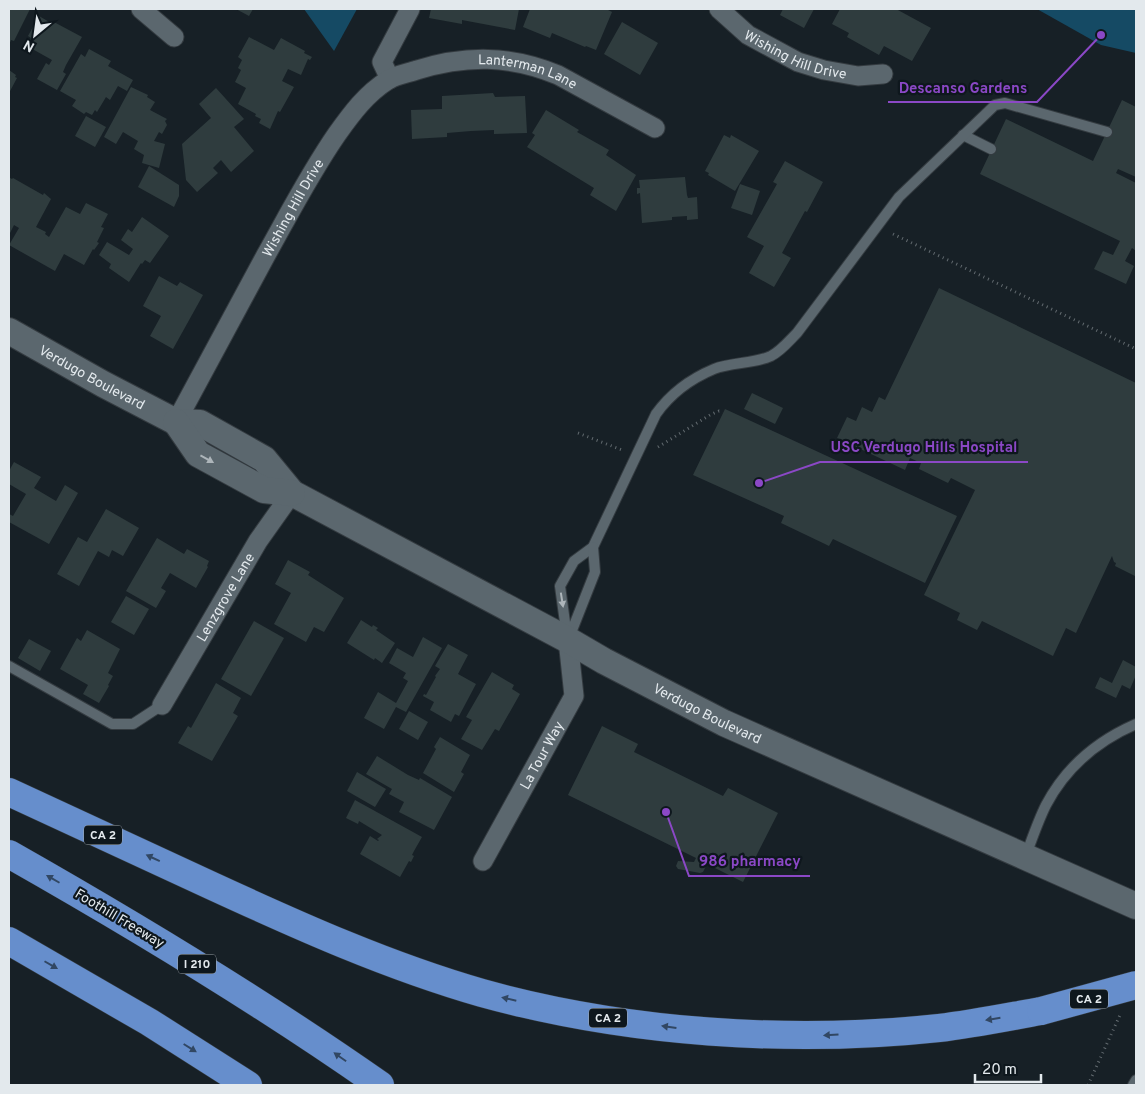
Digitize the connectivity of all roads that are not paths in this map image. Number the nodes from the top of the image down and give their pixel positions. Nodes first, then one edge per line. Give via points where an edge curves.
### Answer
1 (141, 9) edge
2 (410, 9) edge
3 (719, 9) edge
4 (174, 37) dead end
5 (884, 74) dead end
6 (390, 78) junction
7 (655, 128) dead end
8 (1107, 132) dead end
9 (963, 135) junction
10 (991, 149) dead end
11 (9, 331) edge
12 (176, 422) junction
13 (292, 493) junction
14 (592, 546) junction
15 (568, 640) junction
16 (9, 666) edge
17 (162, 705) joint
18 (1136, 724) edge
19 (9, 792) edge
20 (9, 854) edge
21 (1025, 856) junction
22 (483, 861) dead end
23 (1136, 906) edge
24 (9, 941) edge
25 (1130, 996) edge
26 (1136, 1080) edge
27 (248, 1085) edge
28 (380, 1085) edge
29 (1133, 1085) edge

1 - 4 street
2 - 6 street via 382,62
3 - 5 street, Wishing Hill Drive via 748,35 798,62 858,76
6 - 7 street, Lanterman Lane via 457,60 515,63 558,75
6 - 12 street, Wishing Hill Drive via 354,109 315,164
8 - 9 lane via 1005,103 995,105
9 - 10 lane
9 - 14 lane via 900,197 785,346 770,357 715,369 682,386 667,399 656,414
11 - 12 main road, Verdugo Boulevard
12 - 13 main road, Verdugo Boulevard via 198,454 264,490
13 - 15 main road, Verdugo Boulevard
13 - 17 street, Lenzgrove Lane via 258,541
14 - 15 lane via 595,572
14 -> 15 lane via 574,561 560,586
15 - 21 main road, Verdugo Boulevard via 724,723
15 - 22 street, La Tour Way via 574,696
16 - 17 lane via 112,724 133,724
18 - 21 lane via 1088,752 1065,776 1046,805
25 -> 19 highway, CA 2, bridge via 940,1028 822,1035 696,1031 575,1014 483,993 382,960 281,918
28 -> 20 highway, Foothill Freeway / I 210 via 206,970
21 - 23 main road, Verdugo Boulevard
24 -> 27 highway via 149,1022
26 - 29 lane

